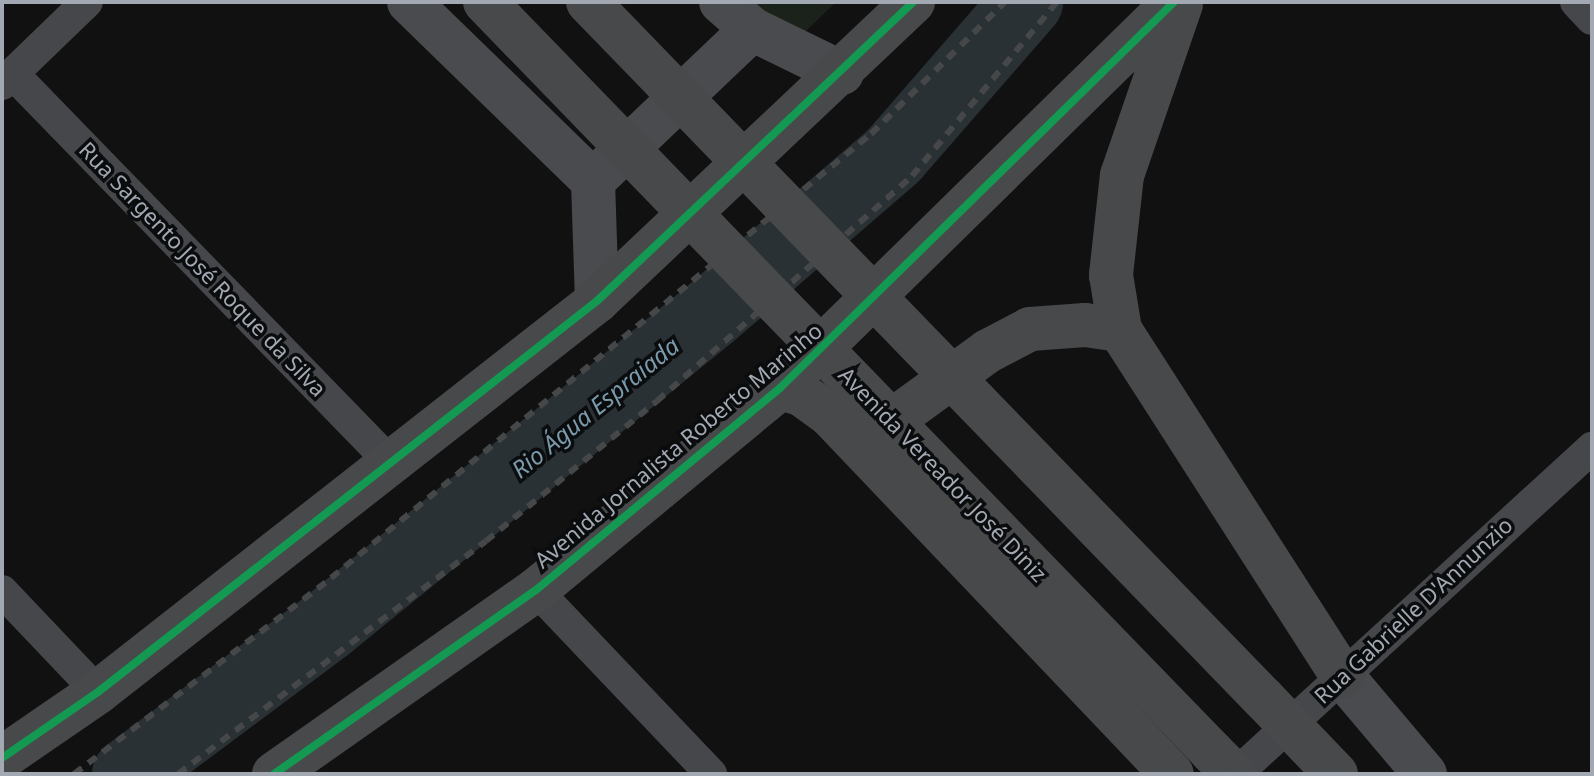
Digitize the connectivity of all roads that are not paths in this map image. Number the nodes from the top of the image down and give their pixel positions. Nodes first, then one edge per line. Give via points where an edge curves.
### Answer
1 (87, 2) edge
2 (409, 2) edge
3 (485, 2) edge
4 (588, 2) edge
5 (913, 2) edge
6 (1174, 2) edge
7 (1182, 2) edge
8 (1576, 2) edge
9 (737, 16) edge
10 (1592, 19) edge
11 (842, 73) junction
12 (7, 79) edge
13 (593, 181) junction
14 (597, 301) junction
15 (1120, 330) junction
16 (780, 388) junction
17 (1592, 448) edge
18 (393, 465) junction
19 (878, 465) junction
20 (536, 590) junction
21 (2, 591) edge
22 (1343, 677) junction
23 (98, 692) junction
24 (1277, 712) junction
25 (2, 758) edge
26 (1227, 767) edge
27 (274, 774) edge
28 (711, 774) edge
29 (1172, 774) edge
30 (1336, 774) edge
31 (1425, 774) edge

1 - 12 street
2 - 13 street
3 - 26 main road, Avenida Vereador José Diniz, bridge
4 - 24 main road, bridge
5 - 11 main road
6 - 16 main road, Avenida Jornalista Roberto Marinho
7 - 15 main road via 1122,175 1111,275
8 - 10 street
9 - 11 street
9 - 13 street
11 - 14 main road
12 - 18 street, Rua Sargento José Roque da Silva
13 - 14 street
14 - 18 main road
15 - 19 main road via 1085,325 1030,329 988,351 885,426 876,446
15 - 22 main road
16 - 19 main road via 801,394 829,414
16 - 20 main road, Avenida Jornalista Roberto Marinho
17 - 22 street, Rua Gabrielle D'Annunzio
18 - 23 main road
19 - 29 main road
20 - 27 main road, Avenida Jornalista Roberto Marinho
20 - 28 street
21 - 23 street
22 - 24 street, Rua Gabrielle D'Annunzio
22 - 31 street
23 - 25 main road
24 - 26 street, Rua Gabrielle D'Annunzio
24 - 30 main road

